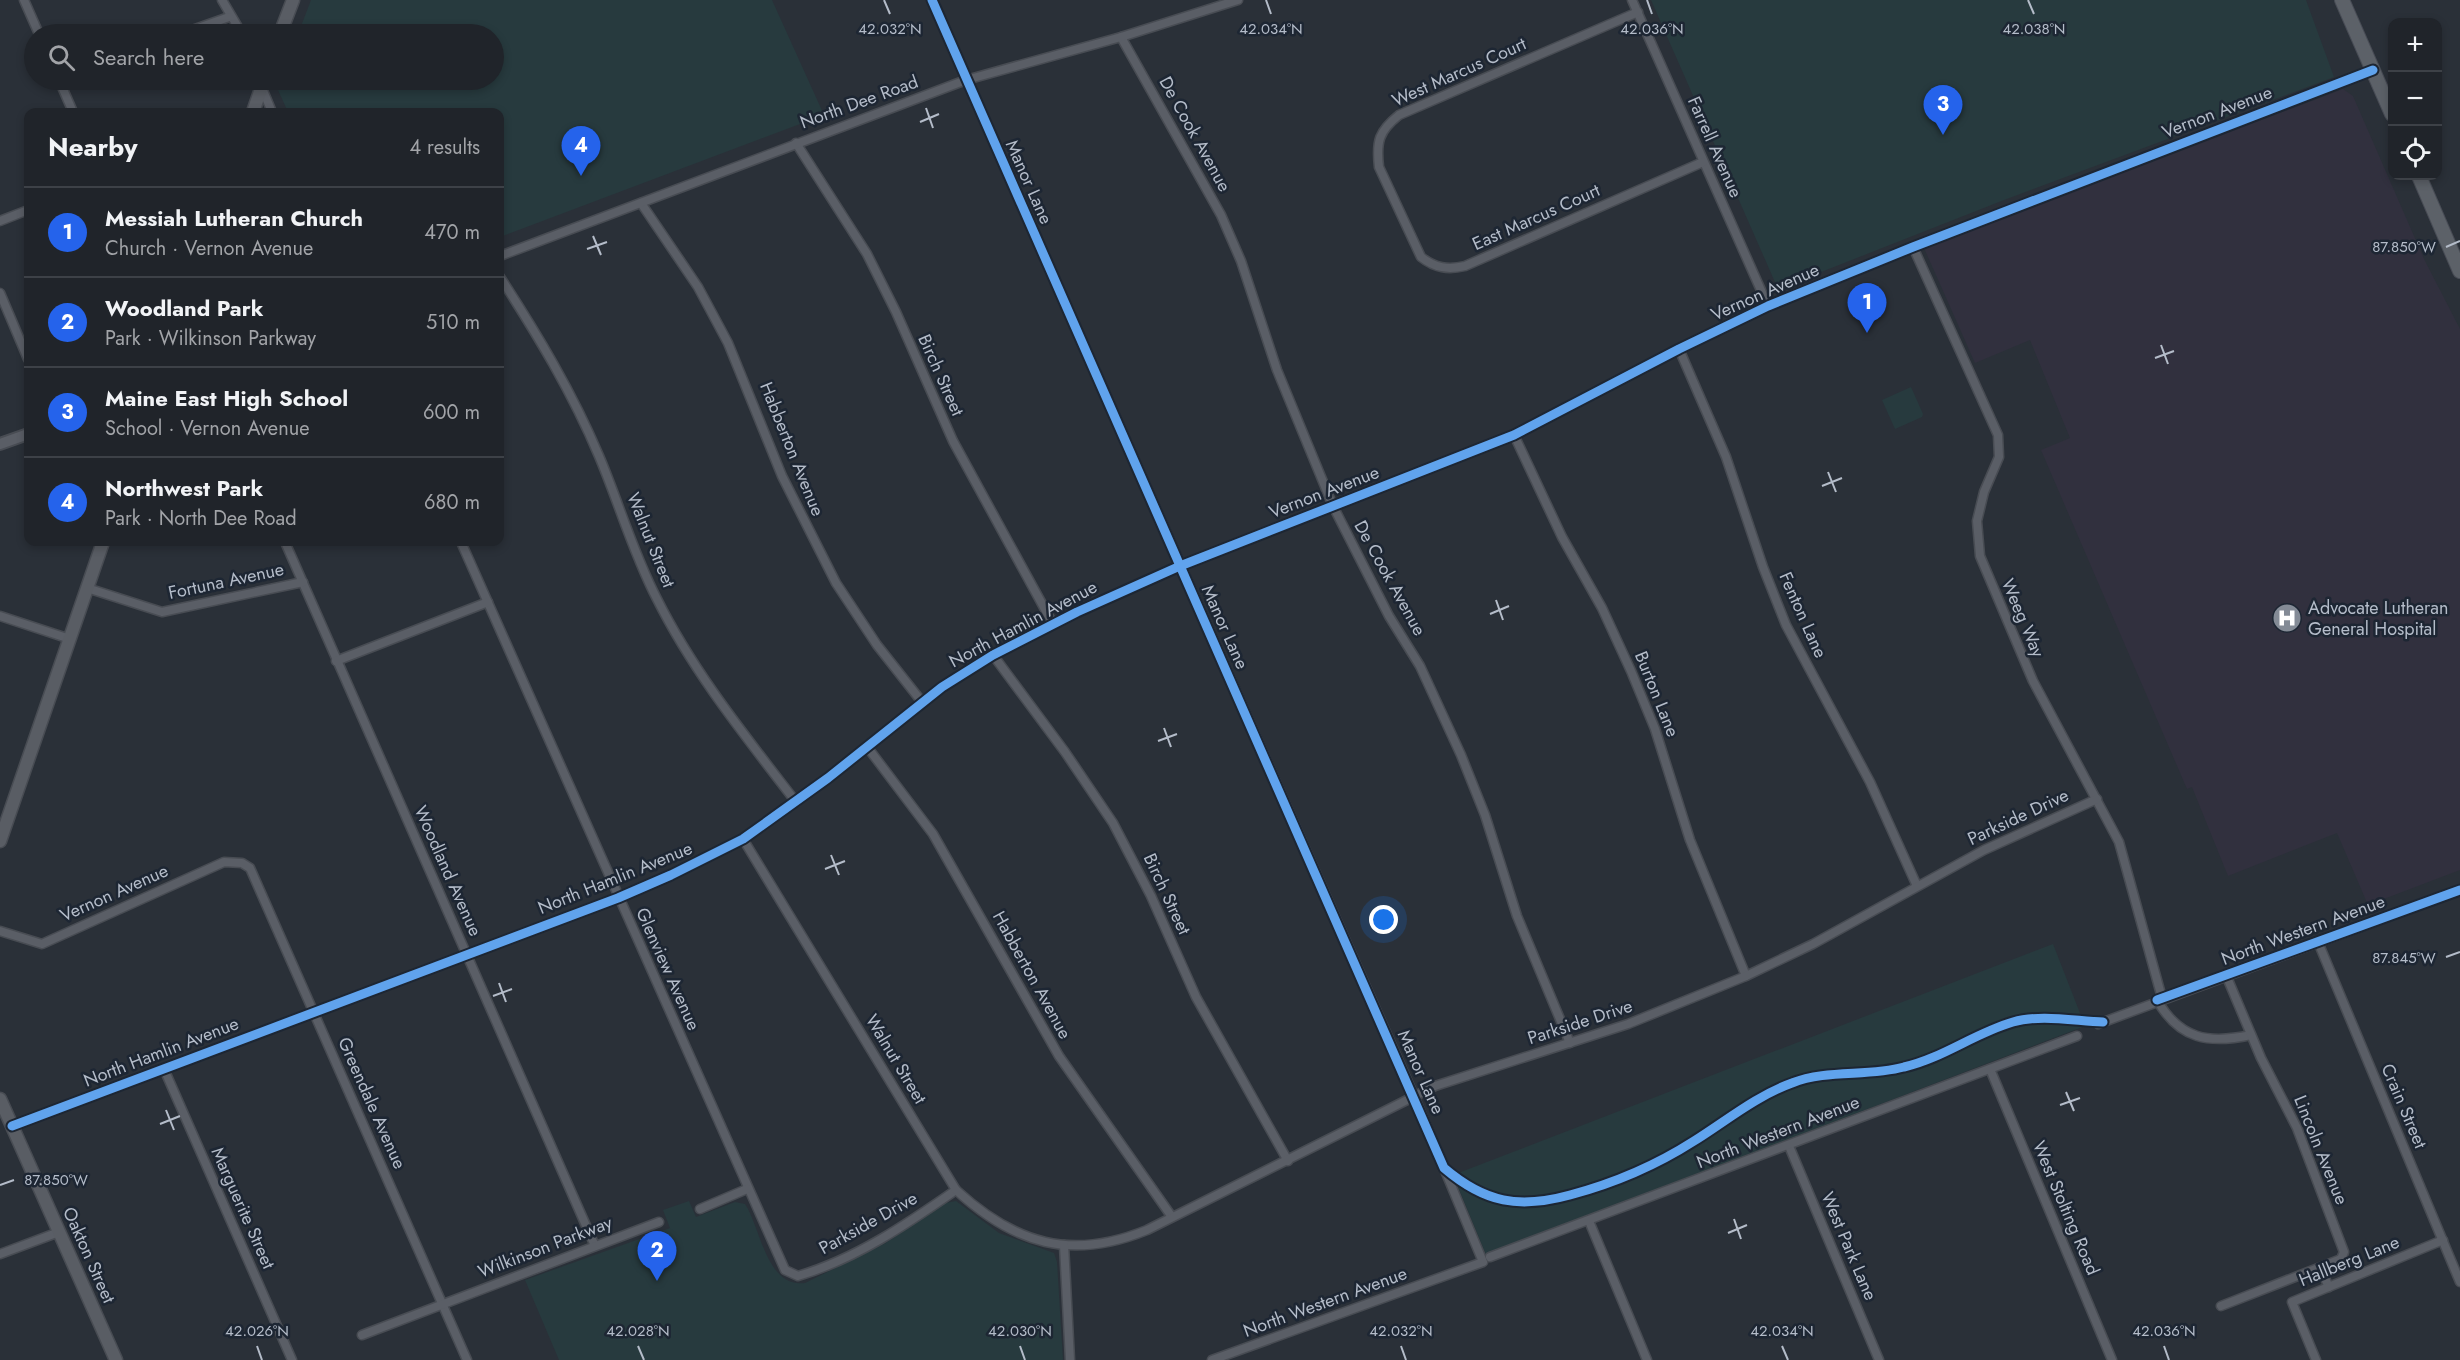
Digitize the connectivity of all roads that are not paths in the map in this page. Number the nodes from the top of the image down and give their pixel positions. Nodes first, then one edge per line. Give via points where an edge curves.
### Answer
1 (24, 0) edge
2 (222, 0) edge
3 (293, 0) edge
4 (932, 0) edge
5 (1238, 0) edge
6 (1632, 0) edge
7 (2342, 0) edge
8 (1638, 12) junction
9 (229, 17) junction
10 (35, 24) edge
11 (209, 24) edge
12 (234, 24) edge
13 (284, 24) edge
14 (1121, 37) junction
15 (2373, 70) junction
16 (966, 80) junction
17 (63, 90) edge
18 (261, 90) edge
19 (265, 90) edge
20 (2388, 105) edge
21 (71, 108) edge
22 (254, 108) edge
23 (271, 108) edge
24 (796, 143) junction
25 (1703, 162) junction
26 (2421, 180) edge
27 (641, 202) junction
28 (24, 212) edge
29 (1402, 218) joint
30 (0, 221) edge
31 (1913, 247) junction
32 (504, 254) edge
33 (2460, 271) edge
34 (504, 284) edge
35 (0, 293) edge
36 (1768, 306) junction
37 (1679, 349) junction
38 (24, 350) edge
39 (24, 435) edge
40 (1514, 435) junction
41 (0, 444) edge
42 (1333, 506) junction
43 (102, 546) edge
44 (287, 546) edge
45 (463, 546) edge
46 (1180, 566) junction
47 (303, 582) junction
48 (87, 588) junction
49 (488, 602) junction
50 (0, 616) edge
51 (1053, 624) junction
52 (70, 639) junction
53 (993, 655) junction
54 (336, 661) junction
55 (922, 702) junction
56 (868, 748) junction
57 (2097, 799) junction
58 (796, 802) junction
59 (743, 839) junction
60 (0, 841) edge
61 (242, 862) joint
62 (1917, 886) junction
63 (2460, 891) edge
64 (618, 898) junction
65 (0, 931) edge
66 (2318, 942) junction
67 (467, 954) junction
68 (2226, 975) junction
69 (1746, 976) junction
70 (2160, 999) junction
71 (314, 1012) junction
72 (2097, 1024) dead end
73 (2251, 1035) junction
74 (2077, 1036) dead end
75 (1570, 1043) junction
76 (164, 1069) junction
77 (1990, 1069) junction
78 (1414, 1096) junction
79 (0, 1099) edge
80 (12, 1126) junction
81 (1789, 1146) junction
82 (1288, 1161) junction
83 (747, 1189) junction
84 (956, 1190) junction
85 (700, 1209) dead end
86 (1172, 1217) junction
87 (1589, 1221) junction
88 (659, 1222) dead end
89 (59, 1232) junction
90 (2443, 1240) junction
91 (1064, 1245) junction
92 (595, 1246) junction
93 (0, 1254) edge
94 (1487, 1260) junction
95 (2320, 1268) junction
96 (792, 1275) joint
97 (2460, 1282) edge
98 (2329, 1287) junction
99 (442, 1303) junction
100 (2221, 1306) dead end
101 (362, 1335) dead end
102 (116, 1360) edge
103 (292, 1360) edge
104 (467, 1360) edge
105 (1070, 1360) edge
106 (1212, 1360) edge
107 (1647, 1360) edge
108 (1879, 1360) edge
109 (2112, 1360) edge
110 (2316, 1360) edge

1 - 10 street
2 - 9 street
3 - 13 main road
4 - 16 street, Manor Lane
5 - 14 street, North Dee Road
6 - 8 street, Farrell Avenue
7 - 15 main road
8 - 25 street, Farrell Avenue
8 - 29 street, West Marcus Court via 1399,115 1384,127 1377,152
9 - 11 street
9 - 12 street
14 - 16 street, North Dee Road
14 - 42 street, De Cook Avenue via 1221,215 1241,261 1277,369
15 - 20 main road
15 - 31 street, Vernon Avenue
16 - 24 street, North Dee Road
16 - 46 street, Manor Lane
17 - 21 street
18 - 22 main road
19 - 23 street
24 - 27 street, North Dee Road
24 - 51 street, Birch Street via 867,254 952,441
25 - 29 street, East Marcus Court via 1451,270 1430,264 1420,256
25 - 36 street, Farrell Avenue
26 - 33 main road
27 - 32 street, North Dee Road
27 - 55 street, Habberton Avenue via 698,287 729,343 787,487 836,583 877,645
28 - 30 street
31 - 36 street, Vernon Avenue
31 - 57 street, Weeg Way via 1998,435 1999,457 1977,521 1982,563 2033,681
34 - 58 street, Walnut Street via 572,397 658,602 710,688
35 - 38 street
36 - 37 street, Vernon Avenue
37 - 40 street, Vernon Avenue
37 - 62 street, Fenton Lane via 1726,457 1786,625 1875,792
39 - 41 street
40 - 42 street, Vernon Avenue
40 - 69 street, Burton Lane via 1631,671 1655,729 1690,840
42 - 46 street, Vernon Avenue
42 - 75 street, De Cook Avenue via 1419,666 1461,755 1517,916
43 - 48 main road
44 - 47 street, Woodland Avenue
45 - 49 street, Glenview Avenue
46 - 51 street, North Hamlin Avenue
46 - 78 street, Manor Lane
47 - 48 street, Fortuna Avenue via 162,612
47 - 54 street, Woodland Avenue
48 - 52 main road
49 - 54 street
49 - 64 street, Glenview Avenue
50 - 52 street
51 - 53 street, North Hamlin Avenue
52 - 60 main road
53 - 55 street, North Hamlin Avenue
53 - 82 street, Birch Street via 1113,823 1196,997
54 - 67 street, Woodland Avenue
55 - 56 street, North Hamlin Avenue
56 - 58 street, North Hamlin Avenue
56 - 86 street, Habberton Avenue via 933,834 1059,1056
57 - 62 street, Parkside Drive via 1984,850
57 - 70 street, Weeg Way via 2119,842
58 - 59 street, North Hamlin Avenue
59 - 64 street, North Hamlin Avenue
59 - 84 street, Walnut Street
61 - 65 street, Vernon Avenue via 224,862 42,944
61 - 71 street, Greendale Avenue via 255,876
62 - 69 street, Parkside Drive via 1813,945
63 - 66 street, North Western Avenue
64 - 67 street, North Hamlin Avenue
64 - 83 street, Glenview Avenue
66 - 68 street, North Western Avenue
66 - 90 street, Crain Street
67 - 71 street, North Hamlin Avenue
67 - 92 street, Woodland Avenue
68 - 70 street, North Western Avenue
68 - 73 street, Lincoln Avenue
69 - 75 street, Parkside Drive via 1669,1009
70 - 72 street, North Western Avenue
70 - 73 street via 2173,1023 2200,1037 2223,1041
71 - 76 street, North Hamlin Avenue
71 - 99 street, Greendale Avenue
73 - 95 street, Lincoln Avenue via 2297,1128 2344,1252 2341,1259
74 - 77 street, North Western Avenue
75 - 78 street, Parkside Drive
76 - 80 street, North Hamlin Avenue
76 - 103 street, Marguerite Street
77 - 81 street, North Western Avenue
77 - 109 street, West Stolting Road
78 - 82 street, Parkside Drive
78 - 94 street, Manor Lane
79 - 80 main road, Oakton Street
80 - 89 main road, Oakton Street
81 - 87 street, North Western Avenue
81 - 108 street, West Park Lane
82 - 86 street, Parkside Drive
83 - 85 street
83 - 96 street, Glenview Avenue via 779,1263
84 - 91 street, Walnut Street via 1000,1225 1035,1240
84 - 96 street, Parkside Drive via 900,1228 846,1257 808,1273
86 - 91 street, Parkside Drive via 1117,1241
87 - 94 street, North Western Avenue
87 - 107 street
88 - 92 street, Wilkinson Parkway
89 - 93 street
89 - 102 main road, Oakton Street
90 - 97 street, Crain Street
90 - 98 street, Hallberg Lane
91 - 105 street
92 - 99 street, Wilkinson Parkway
94 - 106 street, North Western Avenue
95 - 98 street
95 - 100 street, Lincoln Avenue
98 - 110 street, Hallberg Lane via 2292,1302
99 - 101 street, Wilkinson Parkway
99 - 104 street, Greendale Avenue

